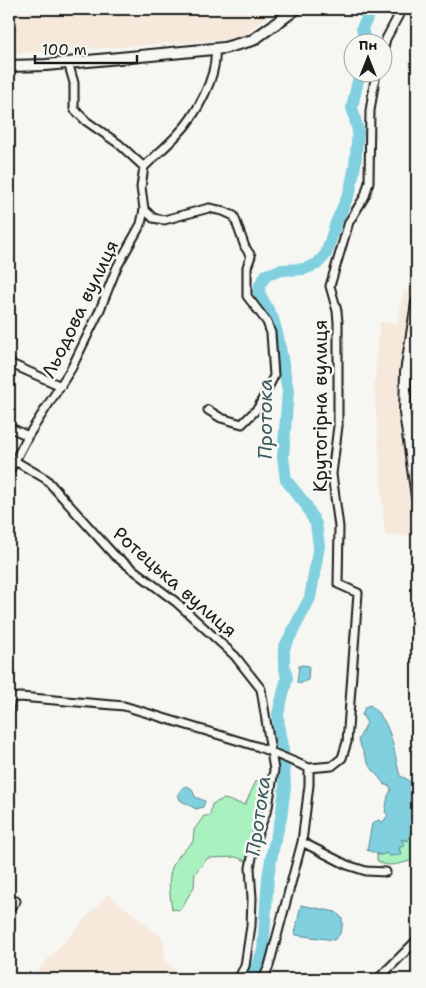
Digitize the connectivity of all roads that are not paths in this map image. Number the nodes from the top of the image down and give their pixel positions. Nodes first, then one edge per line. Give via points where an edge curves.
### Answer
1 (296, 9) edge
2 (402, 9) edge
3 (391, 32) edge
4 (215, 50) junction
5 (68, 62) junction
6 (9, 66) edge
7 (374, 82) edge
8 (144, 167) junction
9 (144, 208) junction
10 (417, 303) edge
11 (9, 363) edge
12 (61, 386) junction
13 (208, 410) dead end
14 (9, 427) edge
15 (28, 436) junction
16 (15, 461) junction
17 (9, 472) edge
18 (417, 497) edge
19 (10, 698) edge
20 (9, 709) edge
21 (271, 754) junction
22 (309, 768) junction
23 (302, 842) junction
24 (386, 872) dead end
25 (16, 901) dead end
26 (9, 910) edge
27 (417, 940) edge
28 (238, 979) edge
29 (263, 979) edge
30 (378, 979) edge

1 - 4 street via 254,40
2 - 3 street
4 - 5 street
4 - 8 street via 211,78 200,104 179,133
5 - 6 street
5 - 8 street via 74,83 74,109
7 - 22 street, Крутогірна вулиця via 370,112 369,182 365,196 349,222 330,286 338,322 338,426 332,474 339,527 338,584 358,593 347,742 342,758 332,766
8 - 9 street, Льодова вулиця via 141,188
9 - 12 street, Льодова вулиця via 141,224
9 - 13 street via 152,218 164,220 209,208 223,211 234,216 251,256 247,267 248,296 271,333 274,376 258,408 242,424
10 - 18 street via 406,372 405,413
11 - 12 street
12 - 15 street, Льодова вулиця
14 - 15 street
15 - 16 street, Льодова вулиця
16 - 17 street, Льодова вулиця
16 - 21 street, Ротецька вулиця via 46,479 114,555 176,602 235,656 261,689
19 - 20 street
19 - 21 street via 124,706 259,747
21 - 22 street
21 - 28 street, Ротецька вулиця via 274,770 268,807 255,841 250,868 251,926 245,966
22 - 23 street
23 - 24 street via 346,864 366,871
23 - 29 street
25 - 26 street
27 - 30 street

